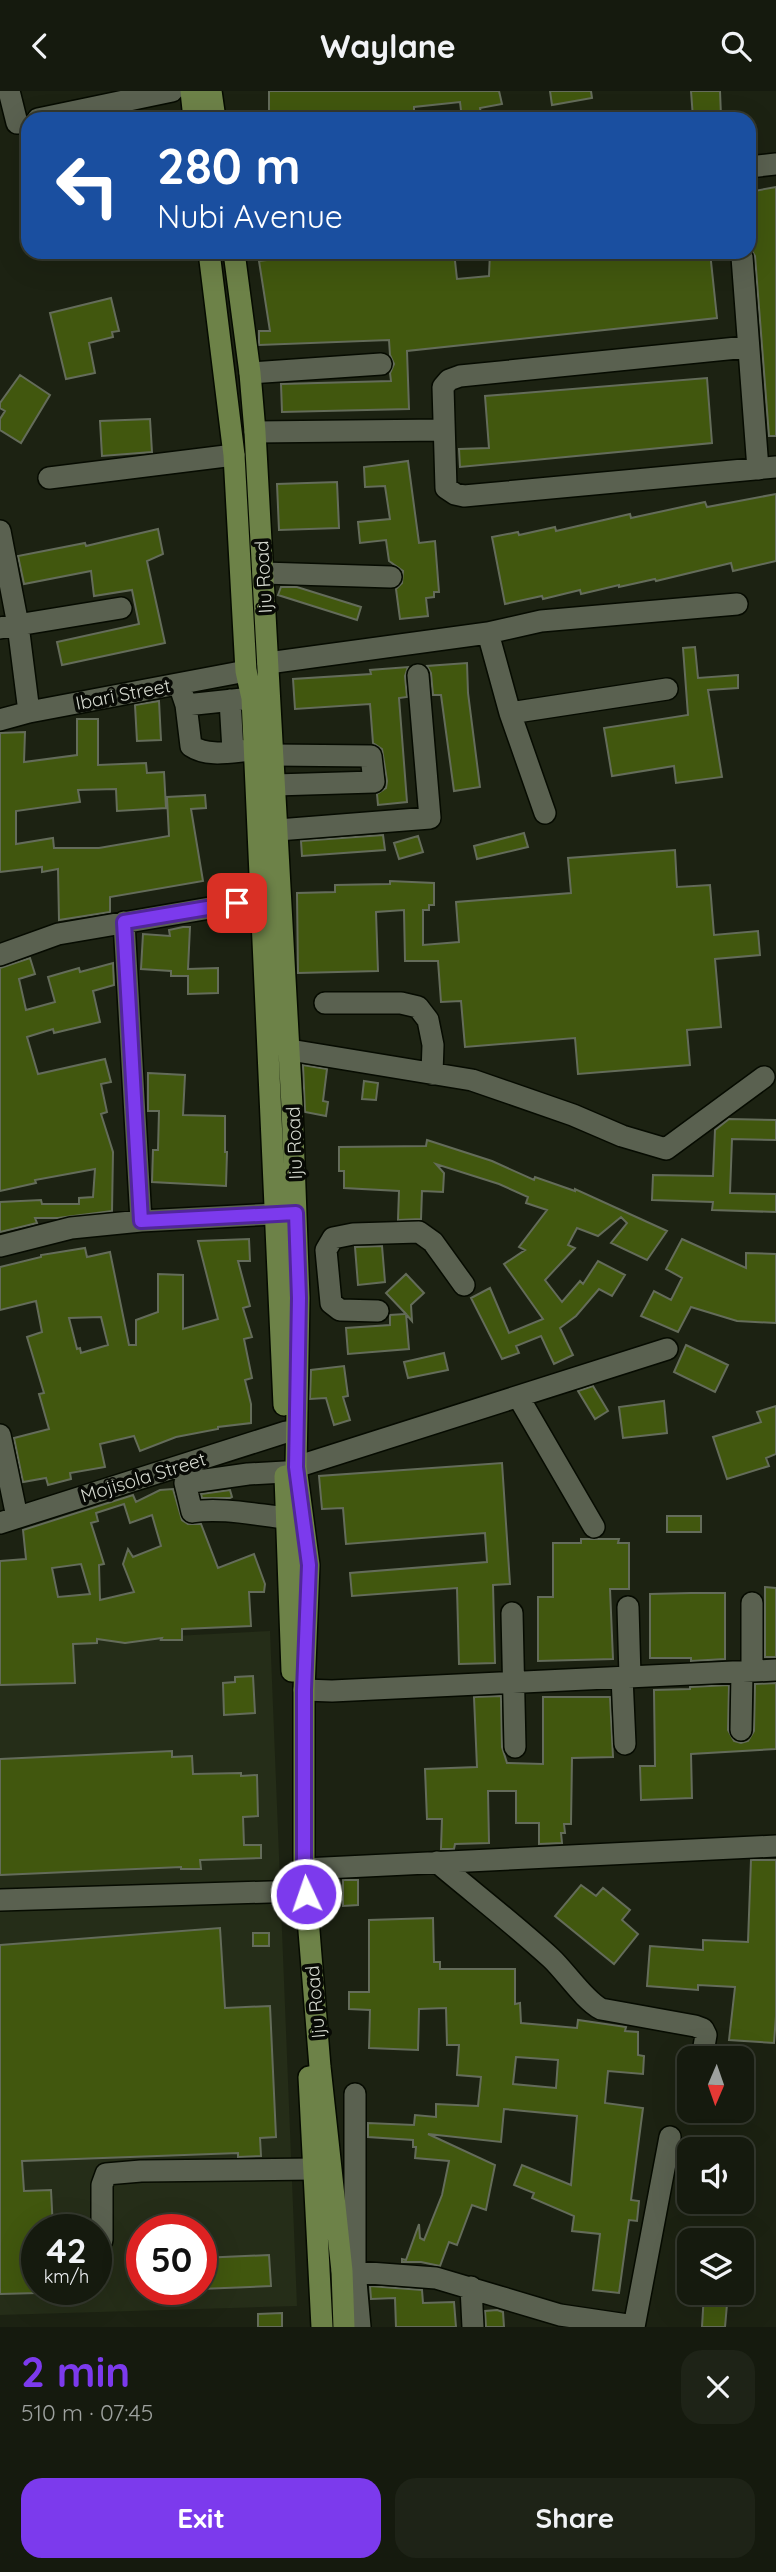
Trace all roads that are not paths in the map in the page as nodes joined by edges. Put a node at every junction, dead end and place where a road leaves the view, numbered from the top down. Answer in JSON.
{"nodes":[{"id":1,"x":9,"y":91,"type":"edge"},
{"id":2,"x":172,"y":91,"type":"edge"},
{"id":3,"x":191,"y":91,"type":"edge"},
{"id":4,"x":211,"y":91,"type":"edge"},
{"id":5,"x":72,"y":112,"type":"edge"},
{"id":6,"x":193,"y":112,"type":"edge"},
{"id":7,"x":214,"y":112,"type":"edge"},
{"id":8,"x":15,"y":124,"type":"edge"},
{"id":9,"x":776,"y":164,"type":"edge"},
{"id":10,"x":756,"y":166,"type":"edge"},
{"id":11,"x":210,"y":259,"type":"edge"},
{"id":12,"x":235,"y":259,"type":"edge"},
{"id":13,"x":741,"y":259,"type":"edge"},
{"id":14,"x":747,"y":347,"type":"junction"},
{"id":15,"x":382,"y":364,"type":"dead end"},
{"id":16,"x":250,"y":373,"type":"junction"},
{"id":17,"x":443,"y":430,"type":"junction"},
{"id":18,"x":255,"y":432,"type":"junction"},
{"id":19,"x":234,"y":455,"type":"junction"},
{"id":20,"x":767,"y":468,"type":"edge"},
{"id":21,"x":49,"y":478,"type":"dead end"},
{"id":22,"x":0,"y":531,"type":"edge"},
{"id":23,"x":263,"y":573,"type":"junction"},
{"id":24,"x":391,"y":577,"type":"dead end"},
{"id":25,"x":737,"y":604,"type":"dead end"},
{"id":26,"x":121,"y":608,"type":"dead end"},
{"id":27,"x":9,"y":626,"type":"edge"},
{"id":28,"x":488,"y":633,"type":"junction"},
{"id":29,"x":268,"y":663,"type":"junction"},
{"id":30,"x":247,"y":671,"type":"junction"},
{"id":31,"x":418,"y":675,"type":"dead end"},
{"id":32,"x":179,"y":684,"type":"junction"},
{"id":33,"x":667,"y":689,"type":"dead end"},
{"id":34,"x":252,"y":698,"type":"junction"},
{"id":35,"x":230,"y":700,"type":"junction"},
{"id":36,"x":186,"y":705,"type":"junction"},
{"id":37,"x":29,"y":712,"type":"junction"},
{"id":38,"x":510,"y":713,"type":"junction"},
{"id":39,"x":0,"y":720,"type":"edge"},
{"id":40,"x":253,"y":752,"type":"junction"},
{"id":41,"x":275,"y":785,"type":"junction"},
{"id":42,"x":545,"y":813,"type":"dead end"},
{"id":43,"x":278,"y":830,"type":"junction"},
{"id":44,"x":262,"y":899,"type":"junction"},
{"id":45,"x":124,"y":922,"type":"junction"},
{"id":46,"x":0,"y":955,"type":"edge"},
{"id":47,"x":325,"y":1003,"type":"dead end"},
{"id":48,"x":290,"y":1051,"type":"junction"},
{"id":49,"x":432,"y":1074,"type":"junction"},
{"id":50,"x":764,"y":1077,"type":"dead end"},
{"id":51,"x":286,"y":1213,"type":"junction"},
{"id":52,"x":141,"y":1221,"type":"junction"},
{"id":53,"x":0,"y":1246,"type":"edge"},
{"id":54,"x":464,"y":1285,"type":"dead end"},
{"id":55,"x":328,"y":1296,"type":"junction"},
{"id":56,"x":299,"y":1298,"type":"junction"},
{"id":57,"x":378,"y":1311,"type":"dead end"},
{"id":58,"x":667,"y":1349,"type":"dead end"},
{"id":59,"x":519,"y":1398,"type":"junction"},
{"id":60,"x":286,"y":1432,"type":"junction"},
{"id":61,"x":0,"y":1435,"type":"edge"},
{"id":62,"x":291,"y":1470,"type":"junction"},
{"id":63,"x":287,"y":1518,"type":"junction"},
{"id":64,"x":9,"y":1520,"type":"edge"},
{"id":65,"x":594,"y":1527,"type":"dead end"},
{"id":66,"x":751,"y":1603,"type":"dead end"},
{"id":67,"x":628,"y":1607,"type":"dead end"},
{"id":68,"x":512,"y":1613,"type":"dead end"},
{"id":69,"x":776,"y":1670,"type":"edge"},
{"id":70,"x":747,"y":1671,"type":"junction"},
{"id":71,"x":626,"y":1677,"type":"junction"},
{"id":72,"x":513,"y":1682,"type":"junction"},
{"id":73,"x":304,"y":1690,"type":"junction"},
{"id":74,"x":741,"y":1730,"type":"dead end"},
{"id":75,"x":625,"y":1744,"type":"dead end"},
{"id":76,"x":515,"y":1747,"type":"dead end"},
{"id":77,"x":776,"y":1846,"type":"edge"},
{"id":78,"x":438,"y":1862,"type":"junction"},
{"id":79,"x":304,"y":1869,"type":"junction"},
{"id":80,"x":300,"y":1891,"type":"junction"},
{"id":81,"x":0,"y":1900,"type":"edge"},
{"id":82,"x":704,"y":2046,"type":"edge"},
{"id":83,"x":355,"y":2094,"type":"dead end"},
{"id":84,"x":670,"y":2137,"type":"dead end"},
{"id":85,"x":313,"y":2169,"type":"junction"},
{"id":86,"x":102,"y":2214,"type":"edge"},
{"id":87,"x":348,"y":2271,"type":"junction"},
{"id":88,"x":471,"y":2287,"type":"junction"},
{"id":89,"x":561,"y":2321,"type":"edge"},
{"id":90,"x":322,"y":2327,"type":"edge"},
{"id":91,"x":344,"y":2327,"type":"edge"},
{"id":92,"x":359,"y":2327,"type":"edge"},
{"id":93,"x":473,"y":2327,"type":"edge"},
{"id":94,"x":634,"y":2327,"type":"edge"}],
"edges":[{"from":1,"to":8,"type":"street"},
{"from":2,"to":5,"type":"street"},
{"from":3,"to":6,"type":"main road"},
{"from":4,"to":7,"type":"main road"},
{"from":9,"to":10,"type":"street"},
{"from":11,"to":19,"type":"main road","name":"Iju Road"},
{"from":12,"to":16,"type":"main road","name":"Iju Road"},
{"from":13,"to":14,"type":"street"},
{"from":14,"to":17,"type":"street"},
{"from":14,"to":20,"type":"street"},
{"from":15,"to":16,"type":"street"},
{"from":16,"to":18,"type":"main road","name":"Iju Road"},
{"from":17,"to":18,"type":"street"},
{"from":17,"to":20,"type":"street"},
{"from":18,"to":23,"type":"main road","name":"Iju Road"},
{"from":19,"to":21,"type":"street"},
{"from":19,"to":30,"type":"main road","name":"Iju Road"},
{"from":22,"to":27,"type":"street"},
{"from":23,"to":24,"type":"street"},
{"from":23,"to":29,"type":"main road","name":"Iju Road"},
{"from":25,"to":28,"type":"street"},
{"from":26,"to":27,"type":"street"},
{"from":27,"to":37,"type":"street"},
{"from":28,"to":29,"type":"street"},
{"from":28,"to":38,"type":"street"},
{"from":29,"to":40,"type":"main road","name":"Iju Road"},
{"from":30,"to":32,"type":"street","name":"Ibari Street"},
{"from":30,"to":34,"type":"main road","name":"Iju Road"},
{"from":31,"to":43,"type":"street"},
{"from":32,"to":36,"type":"street"},
{"from":32,"to":37,"type":"street","name":"Ibari Street"},
{"from":33,"to":38,"type":"street"},
{"from":34,"to":35,"type":"street"},
{"from":34,"to":40,"type":"main road","name":"Iju Road"},
{"from":35,"to":36,"type":"street"},
{"from":35,"to":40,"type":"street"},
{"from":36,"to":40,"type":"street"},
{"from":37,"to":39,"type":"street","name":"Ibari Street"},
{"from":38,"to":42,"type":"street"},
{"from":40,"to":41,"type":"main road","name":"Iju Road"},
{"from":40,"to":41,"type":"street"},
{"from":40,"to":44,"type":"main road","name":"Iju Road"},
{"from":41,"to":43,"type":"main road","name":"Iju Road"},
{"from":43,"to":48,"type":"main road","name":"Iju Road"},
{"from":44,"to":45,"type":"street"},
{"from":44,"to":51,"type":"main road","name":"Iju Road"},
{"from":45,"to":46,"type":"street"},
{"from":45,"to":52,"type":"street"},
{"from":47,"to":49,"type":"street"},
{"from":48,"to":49,"type":"street"},
{"from":48,"to":51,"type":"main road","name":"Iju Road"},
{"from":49,"to":50,"type":"street"},
{"from":51,"to":52,"type":"street"},
{"from":51,"to":56,"type":"main road","name":"Iju Road"},
{"from":51,"to":60,"type":"main road","name":"Iju Road"},
{"from":52,"to":53,"type":"street"},
{"from":54,"to":55,"type":"street"},
{"from":55,"to":56,"type":"street"},
{"from":55,"to":57,"type":"street"},
{"from":56,"to":62,"type":"main road","name":"Iju Road"},
{"from":58,"to":59,"type":"street"},
{"from":59,"to":62,"type":"street"},
{"from":59,"to":65,"type":"street"},
{"from":60,"to":62,"type":"main road","name":"Iju Road"},
{"from":60,"to":64,"type":"street","name":"Mojisola Street"},
{"from":61,"to":64,"type":"street"},
{"from":62,"to":63,"type":"main road","name":"Iju Road"},
{"from":62,"to":63,"type":"street"},
{"from":62,"to":73,"type":"main road","name":"Iju Road"},
{"from":63,"to":80,"type":"main road","name":"Iju Road"},
{"from":66,"to":70,"type":"street"},
{"from":67,"to":71,"type":"street"},
{"from":68,"to":72,"type":"street"},
{"from":69,"to":70,"type":"street"},
{"from":70,"to":71,"type":"street"},
{"from":70,"to":74,"type":"street"},
{"from":71,"to":72,"type":"street"},
{"from":71,"to":75,"type":"street"},
{"from":72,"to":73,"type":"street"},
{"from":72,"to":76,"type":"street"},
{"from":73,"to":79,"type":"main road","name":"Iju Road"},
{"from":77,"to":78,"type":"street"},
{"from":78,"to":79,"type":"street"},
{"from":78,"to":82,"type":"street"},
{"from":79,"to":87,"type":"main road","name":"Iju Road"},
{"from":80,"to":81,"type":"street"},
{"from":80,"to":85,"type":"main road","name":"Iju Road"},
{"from":83,"to":87,"type":"street"},
{"from":84,"to":94,"type":"street"},
{"from":85,"to":86,"type":"street"},
{"from":85,"to":90,"type":"main road","name":"Iju Road"},
{"from":87,"to":88,"type":"street"},
{"from":87,"to":91,"type":"main road","name":"Iju Road"},
{"from":87,"to":92,"type":"street"},
{"from":88,"to":89,"type":"street"},
{"from":88,"to":93,"type":"street"},
{"from":89,"to":94,"type":"street"}]}
